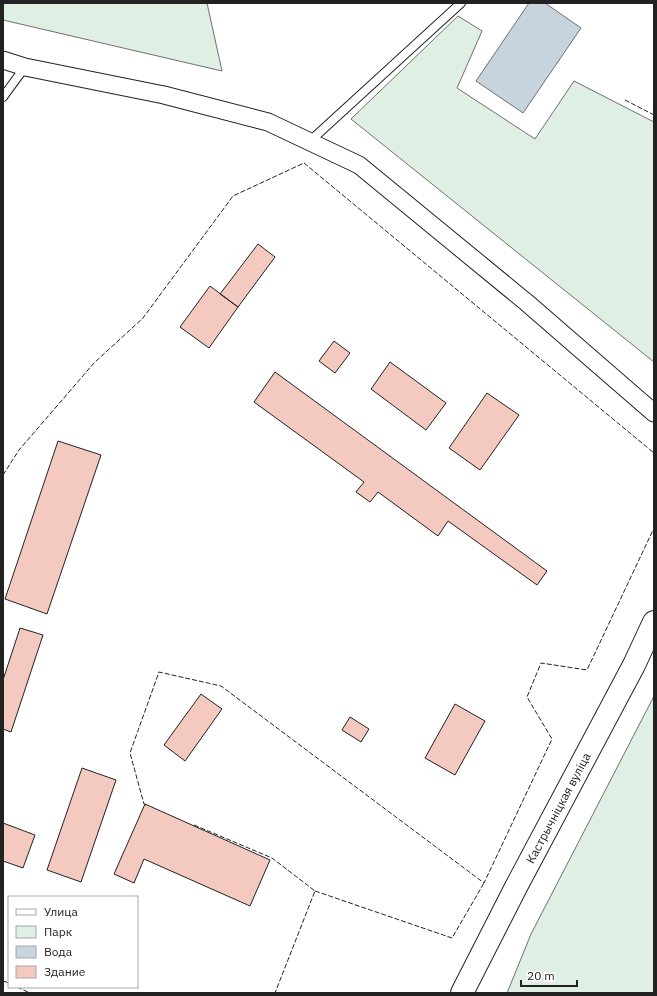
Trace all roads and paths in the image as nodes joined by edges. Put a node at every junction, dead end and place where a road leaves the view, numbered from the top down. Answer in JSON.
{"nodes":[{"id":1,"x":461,"y":3,"type":"edge"},
{"id":2,"x":3,"y":60,"type":"edge"},
{"id":3,"x":25,"y":67,"type":"junction"},
{"id":4,"x":3,"y":97,"type":"edge"},
{"id":5,"x":310,"y":142,"type":"junction"},
{"id":6,"x":654,"y":413,"type":"edge"},
{"id":7,"x":654,"y":622,"type":"edge"},
{"id":8,"x":462,"y":993,"type":"edge"}],
"edges":[{"from":1,"to":5,"type":"lane"},
{"from":2,"to":3,"type":"street"},
{"from":3,"to":4,"type":"lane"},
{"from":3,"to":5,"type":"street"},
{"from":5,"to":6,"type":"street"},
{"from":7,"to":8,"type":"street","name":"Кастрычніцкая вуліца"}]}
